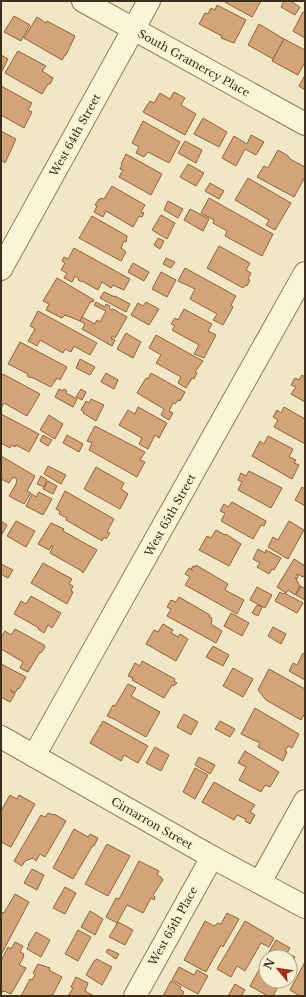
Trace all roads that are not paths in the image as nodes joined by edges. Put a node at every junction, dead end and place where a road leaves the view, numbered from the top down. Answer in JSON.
{"nodes":[{"id":1,"x":83,"y":1,"type":"edge"},
{"id":2,"x":149,"y":1,"type":"edge"},
{"id":3,"x":134,"y":29,"type":"junction"},
{"id":4,"x":305,"y":124,"type":"edge"},
{"id":5,"x":1,"y":269,"type":"edge"},
{"id":6,"x":305,"y":273,"type":"edge"},
{"id":7,"x":1,"y":737,"type":"edge"},
{"id":8,"x":34,"y":756,"type":"junction"},
{"id":9,"x":305,"y":801,"type":"edge"},
{"id":10,"x":212,"y":857,"type":"junction"},
{"id":11,"x":260,"y":882,"type":"junction"},
{"id":12,"x":305,"y":907,"type":"edge"},
{"id":13,"x":135,"y":996,"type":"edge"}],
"edges":[{"from":1,"to":3,"type":"street","name":"South Gramercy Place"},
{"from":2,"to":3,"type":"street","name":"West 64th Street"},
{"from":3,"to":4,"type":"street","name":"South Gramercy Place"},
{"from":3,"to":5,"type":"street","name":"West 64th Street"},
{"from":6,"to":8,"type":"street","name":"West 65th Street"},
{"from":7,"to":8,"type":"street","name":"Cimarron Street"},
{"from":8,"to":10,"type":"street","name":"Cimarron Street"},
{"from":9,"to":11,"type":"street"},
{"from":10,"to":11,"type":"street","name":"Cimarron Street"},
{"from":10,"to":13,"type":"street","name":"West 65th Place"},
{"from":11,"to":12,"type":"street","name":"Cimarron Street"}]}
